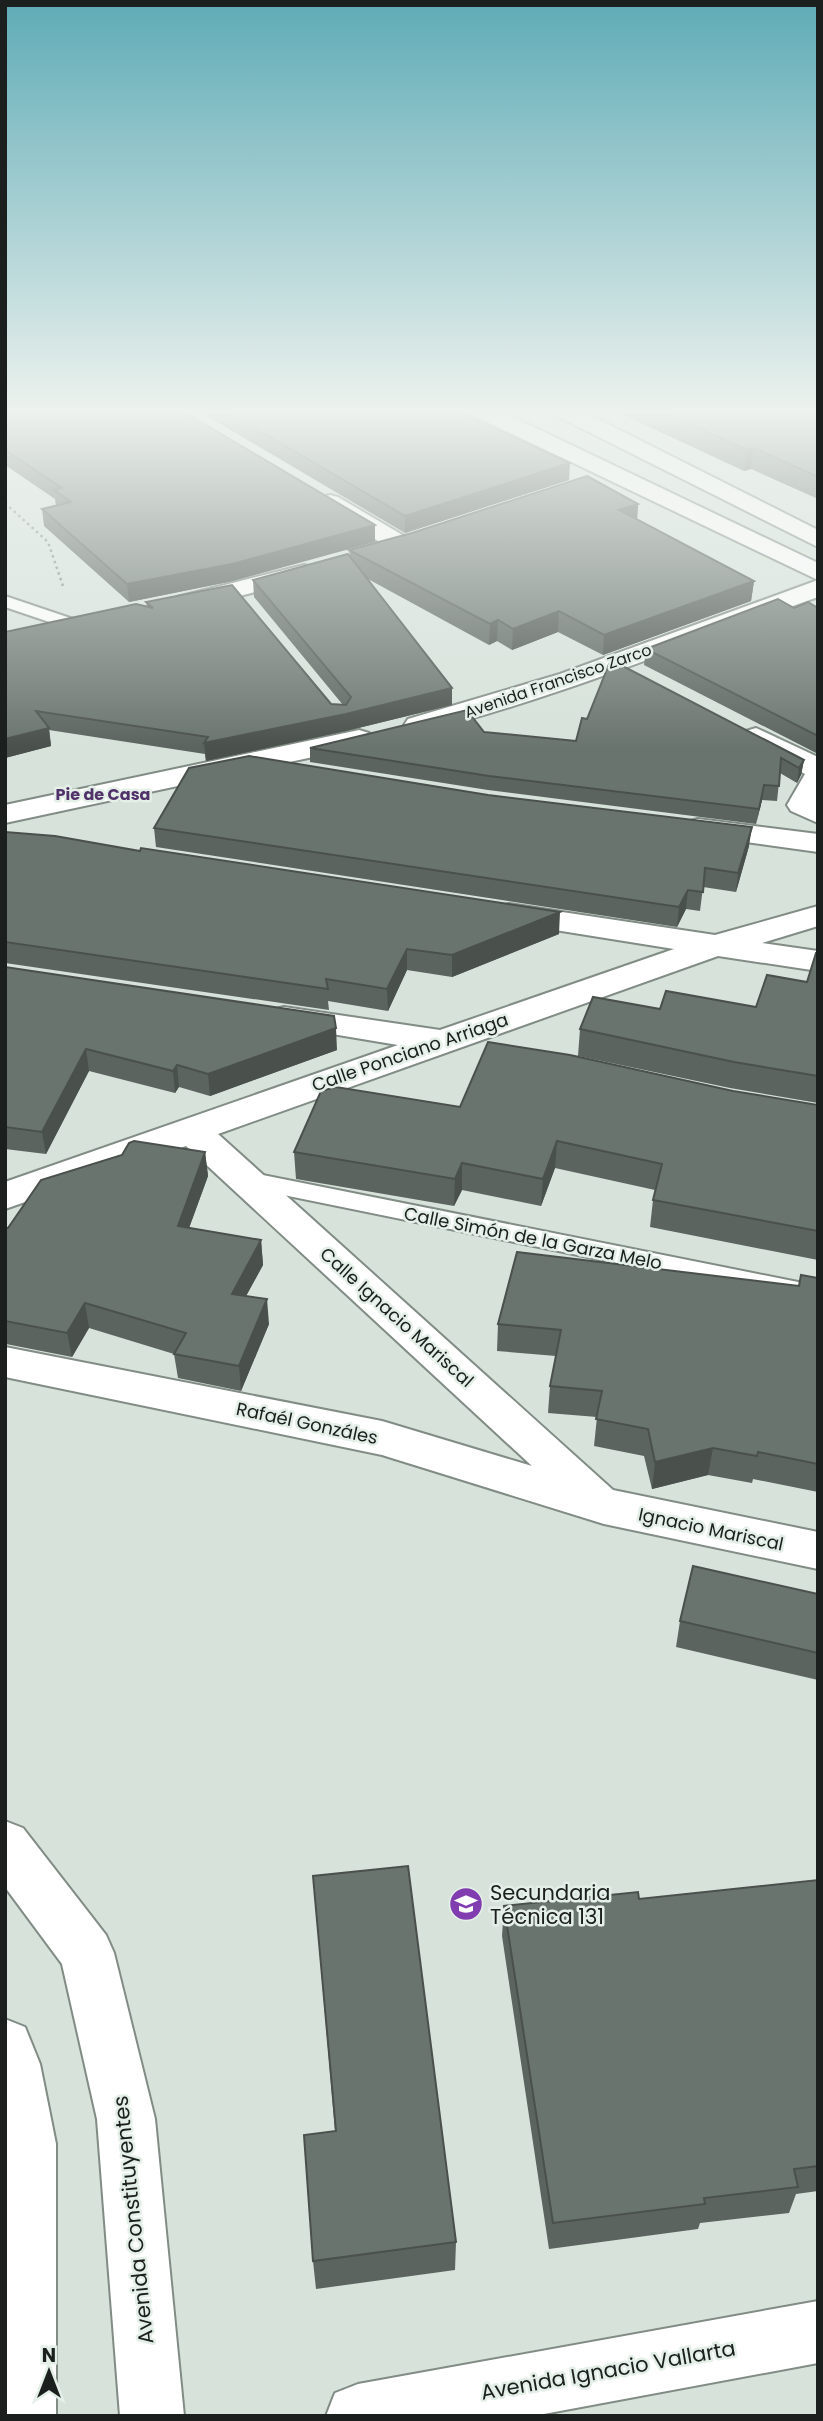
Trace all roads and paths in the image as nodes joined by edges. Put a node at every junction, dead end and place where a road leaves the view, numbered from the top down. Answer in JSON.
{"nodes":[{"id":1,"x":25,"y":522,"type":"edge"},
{"id":2,"x":363,"y":522,"type":"edge"},
{"id":3,"x":712,"y":522,"type":"edge"},
{"id":4,"x":784,"y":522,"type":"edge"},
{"id":5,"x":427,"y":537,"type":"edge"},
{"id":6,"x":818,"y":540,"type":"edge"},
{"id":7,"x":402,"y":545,"type":"junction"},
{"id":8,"x":377,"y":552,"type":"edge"},
{"id":9,"x":326,"y":566,"type":"edge"},
{"id":10,"x":814,"y":572,"type":"edge"},
{"id":11,"x":5,"y":601,"type":"edge"},
{"id":12,"x":168,"y":605,"type":"edge"},
{"id":13,"x":680,"y":612,"type":"edge"},
{"id":14,"x":100,"y":619,"type":"edge"},
{"id":15,"x":73,"y":625,"type":"junction"},
{"id":16,"x":32,"y":632,"type":"edge"},
{"id":17,"x":615,"y":663,"type":"junction"},
{"id":18,"x":502,"y":675,"type":"dead end"},
{"id":19,"x":651,"y":681,"type":"edge"},
{"id":20,"x":464,"y":686,"type":"dead end"},
{"id":21,"x":734,"y":725,"type":"edge"},
{"id":22,"x":288,"y":728,"type":"edge"},
{"id":23,"x":211,"y":744,"type":"edge"},
{"id":24,"x":241,"y":763,"type":"junction"},
{"id":25,"x":818,"y":769,"type":"edge"},
{"id":26,"x":323,"y":776,"type":"edge"},
{"id":27,"x":818,"y":776,"type":"edge"},
{"id":28,"x":818,"y":814,"type":"edge"},
{"id":29,"x":667,"y":824,"type":"edge"},
{"id":30,"x":10,"y":830,"type":"edge"},
{"id":31,"x":818,"y":843,"type":"edge"},
{"id":32,"x":475,"y":909,"type":"edge"},
{"id":33,"x":818,"y":916,"type":"edge"},
{"id":34,"x":714,"y":946,"type":"junction"},
{"id":35,"x":818,"y":961,"type":"edge"},
{"id":36,"x":250,"y":1012,"type":"edge"},
{"id":37,"x":441,"y":1040,"type":"junction"},
{"id":38,"x":507,"y":1055,"type":"edge"},
{"id":39,"x":190,"y":1129,"type":"junction"},
{"id":40,"x":248,"y":1180,"type":"junction"},
{"id":41,"x":5,"y":1196,"type":"edge"},
{"id":42,"x":818,"y":1295,"type":"edge"},
{"id":43,"x":5,"y":1362,"type":"edge"},
{"id":44,"x":604,"y":1506,"type":"junction"},
{"id":45,"x":818,"y":1551,"type":"edge"},
{"id":46,"x":5,"y":1845,"type":"edge"},
{"id":47,"x":5,"y":2047,"type":"edge"},
{"id":48,"x":16,"y":2146,"type":"edge"},
{"id":49,"x":818,"y":2332,"type":"edge"},
{"id":50,"x":24,"y":2416,"type":"edge"},
{"id":51,"x":152,"y":2416,"type":"edge"},
{"id":52,"x":358,"y":2416,"type":"edge"}],
"edges":[{"from":1,"to":15,"type":"path"},
{"from":2,"to":7,"type":"street"},
{"from":3,"to":10,"type":"street"},
{"from":4,"to":6,"type":"street"},
{"from":5,"to":7,"type":"street"},
{"from":7,"to":8,"type":"street"},
{"from":9,"to":12,"type":"street"},
{"from":10,"to":13,"type":"street"},
{"from":10,"to":17,"type":"street","name":"Avenida Francisco Zarco"},
{"from":11,"to":15,"type":"lane"},
{"from":14,"to":15,"type":"street"},
{"from":15,"to":16,"type":"street"},
{"from":17,"to":19,"type":"street"},
{"from":17,"to":24,"type":"street","name":"Avenida Francisco Zarco"},
{"from":18,"to":20,"type":"street","name":"Avenida Francisco Zarco"},
{"from":21,"to":25,"type":"street"},
{"from":22,"to":23,"type":"street"},
{"from":24,"to":26,"type":"street"},
{"from":24,"to":30,"type":"street","name":"Avenida Francisco Zarco"},
{"from":27,"to":28,"type":"street"},
{"from":29,"to":31,"type":"street"},
{"from":32,"to":34,"type":"street"},
{"from":33,"to":34,"type":"street","name":"Calle Ponciano Arriaga"},
{"from":34,"to":35,"type":"street"},
{"from":34,"to":37,"type":"street","name":"Calle Ponciano Arriaga"},
{"from":36,"to":37,"type":"street"},
{"from":37,"to":38,"type":"street"},
{"from":37,"to":39,"type":"street","name":"Calle Ponciano Arriaga"},
{"from":39,"to":40,"type":"street","name":"Calle Ignacio Mariscal"},
{"from":39,"to":41,"type":"street","name":"Calle Ponciano Arriaga"},
{"from":40,"to":42,"type":"lane","name":"Calle Simón de la Garza Melo"},
{"from":40,"to":44,"type":"street","name":"Calle Ignacio Mariscal"},
{"from":43,"to":44,"type":"street","name":"Rafaél Gonzáles"},
{"from":44,"to":45,"type":"street","name":"Ignacio Mariscal"},
{"from":46,"to":51,"type":"street","name":"Avenida Constituyentes"},
{"from":47,"to":48,"type":"street"},
{"from":48,"to":50,"type":"street"},
{"from":49,"to":52,"type":"street","name":"Avenida Ignacio Vallarta"}]}
